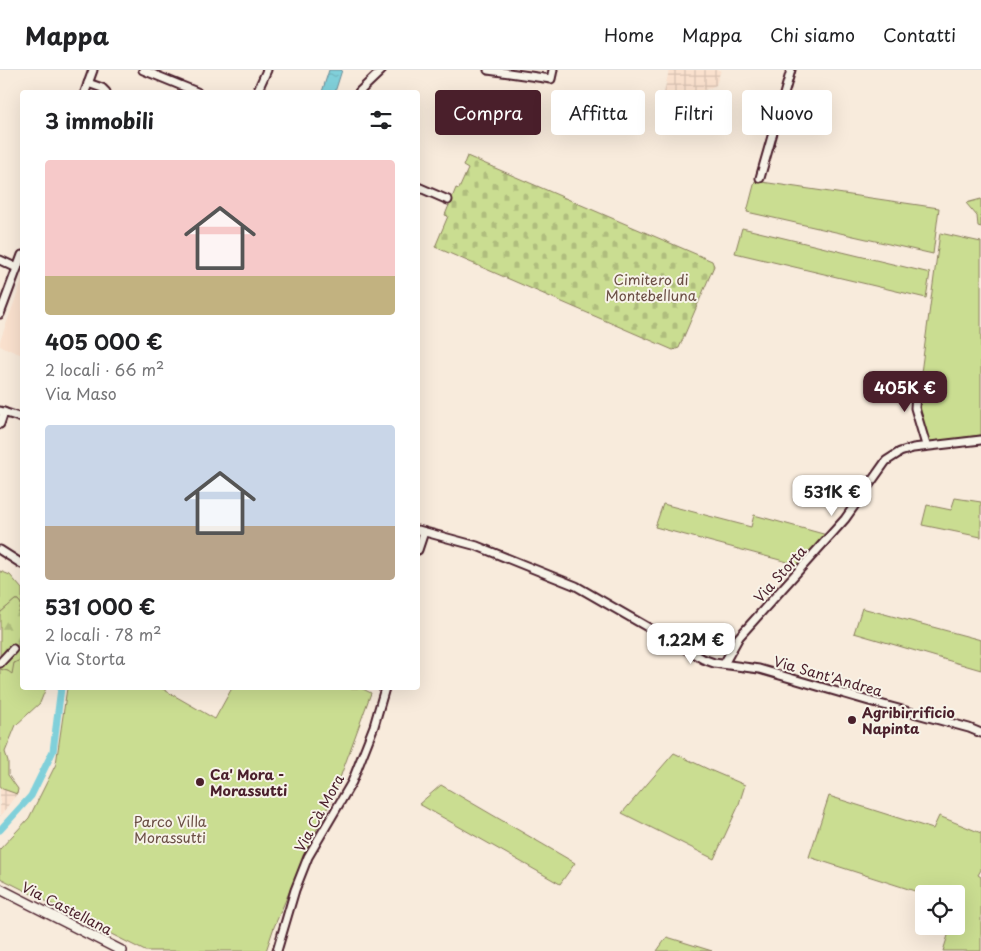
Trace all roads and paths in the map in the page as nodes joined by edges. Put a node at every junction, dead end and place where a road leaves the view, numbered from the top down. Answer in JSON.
{"nodes":[{"id":1,"x":94,"y":70,"type":"edge"},
{"id":2,"x":143,"y":70,"type":"edge"},
{"id":3,"x":267,"y":70,"type":"edge"},
{"id":4,"x":488,"y":70,"type":"edge"},
{"id":5,"x":553,"y":70,"type":"edge"},
{"id":6,"x":791,"y":70,"type":"edge"},
{"id":7,"x":381,"y":71,"type":"edge"},
{"id":8,"x":88,"y":83,"type":"junction"},
{"id":9,"x":86,"y":90,"type":"edge"},
{"id":10,"x":104,"y":90,"type":"edge"},
{"id":11,"x":192,"y":90,"type":"edge"},
{"id":12,"x":258,"y":90,"type":"edge"},
{"id":13,"x":361,"y":90,"type":"edge"},
{"id":14,"x":760,"y":178,"type":"dead end"},
{"id":15,"x":420,"y":188,"type":"edge"},
{"id":16,"x":448,"y":200,"type":"dead end"},
{"id":17,"x":0,"y":260,"type":"edge"},
{"id":18,"x":20,"y":262,"type":"edge"},
{"id":19,"x":18,"y":268,"type":"junction"},
{"id":20,"x":0,"y":314,"type":"edge"},
{"id":21,"x":917,"y":378,"type":"dead end"},
{"id":22,"x":2,"y":411,"type":"edge"},
{"id":23,"x":20,"y":417,"type":"edge"},
{"id":24,"x":0,"y":424,"type":"edge"},
{"id":25,"x":981,"y":440,"type":"edge"},
{"id":26,"x":926,"y":445,"type":"junction"},
{"id":27,"x":421,"y":531,"type":"edge"},
{"id":28,"x":0,"y":550,"type":"edge"},
{"id":29,"x":20,"y":563,"type":"edge"},
{"id":30,"x":13,"y":649,"type":"dead end"},
{"id":31,"x":0,"y":664,"type":"edge"},
{"id":32,"x":724,"y":664,"type":"junction"},
{"id":33,"x":384,"y":690,"type":"edge"},
{"id":34,"x":981,"y":733,"type":"edge"},
{"id":35,"x":0,"y":889,"type":"edge"},
{"id":36,"x":122,"y":951,"type":"edge"},
{"id":37,"x":277,"y":951,"type":"edge"}],
"edges":[{"from":1,"to":8,"type":"street"},
{"from":2,"to":11,"type":"street"},
{"from":3,"to":12,"type":"street"},
{"from":4,"to":5,"type":"street"},
{"from":6,"to":14,"type":"street"},
{"from":7,"to":13,"type":"street"},
{"from":8,"to":9,"type":"street"},
{"from":8,"to":10,"type":"street"},
{"from":15,"to":16,"type":"street"},
{"from":17,"to":19,"type":"street"},
{"from":18,"to":19,"type":"street"},
{"from":19,"to":20,"type":"street"},
{"from":21,"to":26,"type":"street"},
{"from":22,"to":23,"type":"street"},
{"from":22,"to":24,"type":"street"},
{"from":25,"to":26,"type":"street","name":"Via Storta"},
{"from":26,"to":32,"type":"street","name":"Via Storta"},
{"from":27,"to":32,"type":"street","name":"Via Sant'Andrea"},
{"from":28,"to":29,"type":"street"},
{"from":30,"to":31,"type":"street"},
{"from":32,"to":34,"type":"street","name":"Via Sant'Andrea"},
{"from":33,"to":37,"type":"street","name":"Via Cà Mora"},
{"from":35,"to":36,"type":"main road","name":"Via Castellana"}]}
